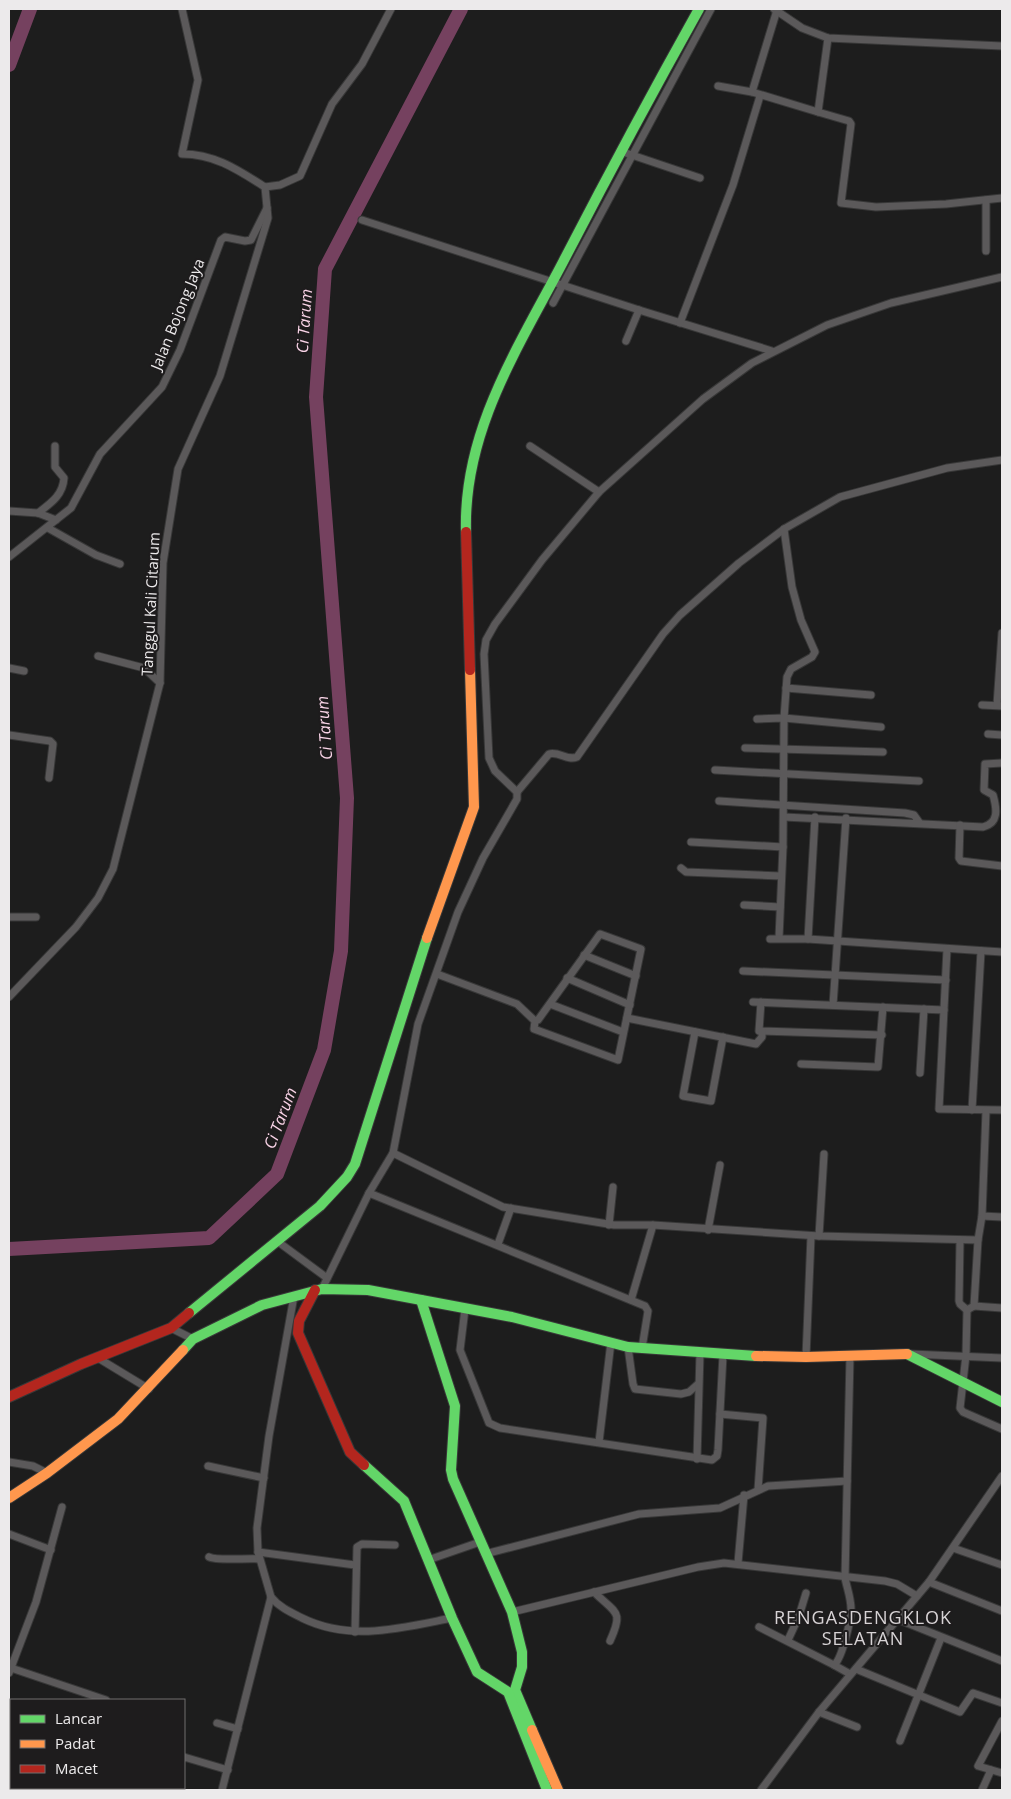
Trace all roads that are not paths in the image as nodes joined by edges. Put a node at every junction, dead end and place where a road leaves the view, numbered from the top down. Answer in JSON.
{"nodes":[{"id":1,"x":182,"y":9,"type":"edge"},
{"id":2,"x":391,"y":9,"type":"edge"},
{"id":3,"x":699,"y":9,"type":"edge"},
{"id":4,"x":711,"y":9,"type":"edge"},
{"id":5,"x":776,"y":10,"type":"edge"},
{"id":6,"x":828,"y":38,"type":"junction"},
{"id":7,"x":1002,"y":46,"type":"edge"},
{"id":8,"x":718,"y":86,"type":"dead end"},
{"id":9,"x":752,"y":92,"type":"junction"},
{"id":10,"x":760,"y":96,"type":"junction"},
{"id":11,"x":818,"y":112,"type":"junction"},
{"id":12,"x":620,"y":151,"type":"junction"},
{"id":13,"x":633,"y":155,"type":"junction"},
{"id":14,"x":700,"y":178,"type":"dead end"},
{"id":15,"x":265,"y":187,"type":"junction"},
{"id":16,"x":1002,"y":198,"type":"edge"},
{"id":17,"x":986,"y":200,"type":"junction"},
{"id":18,"x":268,"y":204,"type":"junction"},
{"id":19,"x":362,"y":220,"type":"dead end"},
{"id":20,"x":986,"y":251,"type":"dead end"},
{"id":21,"x":1002,"y":277,"type":"edge"},
{"id":22,"x":552,"y":280,"type":"junction"},
{"id":23,"x":563,"y":284,"type":"junction"},
{"id":24,"x":553,"y":303,"type":"dead end"},
{"id":25,"x":638,"y":310,"type":"junction"},
{"id":26,"x":680,"y":323,"type":"junction"},
{"id":27,"x":626,"y":341,"type":"dead end"},
{"id":28,"x":772,"y":351,"type":"junction"},
{"id":29,"x":55,"y":446,"type":"dead end"},
{"id":30,"x":530,"y":446,"type":"dead end"},
{"id":31,"x":1002,"y":460,"type":"edge"},
{"id":32,"x":599,"y":492,"type":"junction"},
{"id":33,"x":9,"y":511,"type":"edge"},
{"id":34,"x":38,"y":513,"type":"junction"},
{"id":35,"x":56,"y":520,"type":"junction"},
{"id":36,"x":48,"y":528,"type":"junction"},
{"id":37,"x":784,"y":529,"type":"junction"},
{"id":38,"x":9,"y":557,"type":"edge"},
{"id":39,"x":120,"y":564,"type":"dead end"},
{"id":40,"x":1002,"y":633,"type":"edge"},
{"id":41,"x":98,"y":656,"type":"dead end"},
{"id":42,"x":9,"y":668,"type":"edge"},
{"id":43,"x":24,"y":671,"type":"dead end"},
{"id":44,"x":160,"y":683,"type":"junction"},
{"id":45,"x":786,"y":688,"type":"junction"},
{"id":46,"x":871,"y":695,"type":"dead end"},
{"id":47,"x":982,"y":705,"type":"dead end"},
{"id":48,"x":1000,"y":706,"type":"edge"},
{"id":49,"x":784,"y":718,"type":"junction"},
{"id":50,"x":757,"y":719,"type":"dead end"},
{"id":51,"x":880,"y":727,"type":"dead end"},
{"id":52,"x":988,"y":734,"type":"dead end"},
{"id":53,"x":9,"y":735,"type":"edge"},
{"id":54,"x":1002,"y":735,"type":"edge"},
{"id":55,"x":745,"y":748,"type":"dead end"},
{"id":56,"x":784,"y":748,"type":"junction"},
{"id":57,"x":883,"y":752,"type":"dead end"},
{"id":58,"x":1002,"y":763,"type":"edge"},
{"id":59,"x":715,"y":770,"type":"dead end"},
{"id":60,"x":782,"y":774,"type":"junction"},
{"id":61,"x":49,"y":778,"type":"dead end"},
{"id":62,"x":919,"y":782,"type":"dead end"},
{"id":63,"x":517,"y":792,"type":"junction"},
{"id":64,"x":993,"y":796,"type":"junction"},
{"id":65,"x":1002,"y":796,"type":"edge"},
{"id":66,"x":719,"y":801,"type":"dead end"},
{"id":67,"x":783,"y":805,"type":"junction"},
{"id":68,"x":999,"y":806,"type":"edge"},
{"id":69,"x":784,"y":817,"type":"junction"},
{"id":70,"x":815,"y":817,"type":"junction"},
{"id":71,"x":846,"y":818,"type":"junction"},
{"id":72,"x":920,"y":822,"type":"junction"},
{"id":73,"x":960,"y":825,"type":"junction"},
{"id":74,"x":691,"y":842,"type":"dead end"},
{"id":75,"x":783,"y":847,"type":"junction"},
{"id":76,"x":1002,"y":866,"type":"edge"},
{"id":77,"x":681,"y":868,"type":"dead end"},
{"id":78,"x":781,"y":876,"type":"junction"},
{"id":79,"x":744,"y":905,"type":"dead end"},
{"id":80,"x":780,"y":907,"type":"junction"},
{"id":81,"x":9,"y":917,"type":"edge"},
{"id":82,"x":36,"y":917,"type":"dead end"},
{"id":83,"x":779,"y":938,"type":"junction"},
{"id":84,"x":770,"y":939,"type":"dead end"},
{"id":85,"x":808,"y":939,"type":"junction"},
{"id":86,"x":838,"y":942,"type":"junction"},
{"id":87,"x":947,"y":949,"type":"junction"},
{"id":88,"x":981,"y":951,"type":"junction"},
{"id":89,"x":1002,"y":952,"type":"edge"},
{"id":90,"x":584,"y":955,"type":"junction"},
{"id":91,"x":743,"y":971,"type":"dead end"},
{"id":92,"x":437,"y":974,"type":"junction"},
{"id":93,"x":836,"y":974,"type":"junction"},
{"id":94,"x":636,"y":976,"type":"junction"},
{"id":95,"x":567,"y":978,"type":"junction"},
{"id":96,"x":946,"y":980,"type":"junction"},
{"id":97,"x":9,"y":997,"type":"edge"},
{"id":98,"x":550,"y":1004,"type":"junction"},
{"id":99,"x":630,"y":1005,"type":"junction"},
{"id":100,"x":833,"y":1005,"type":"junction"},
{"id":101,"x":883,"y":1008,"type":"junction"},
{"id":102,"x":924,"y":1009,"type":"junction"},
{"id":103,"x":944,"y":1010,"type":"junction"},
{"id":104,"x":627,"y":1018,"type":"junction"},
{"id":105,"x":535,"y":1021,"type":"junction"},
{"id":106,"x":762,"y":1031,"type":"junction"},
{"id":107,"x":623,"y":1032,"type":"junction"},
{"id":108,"x":695,"y":1032,"type":"junction"},
{"id":109,"x":882,"y":1035,"type":"junction"},
{"id":110,"x":723,"y":1037,"type":"junction"},
{"id":111,"x":801,"y":1064,"type":"dead end"},
{"id":112,"x":920,"y":1073,"type":"dead end"},
{"id":113,"x":972,"y":1110,"type":"junction"},
{"id":114,"x":1002,"y":1110,"type":"edge"},
{"id":115,"x":986,"y":1111,"type":"junction"},
{"id":116,"x":393,"y":1153,"type":"junction"},
{"id":117,"x":824,"y":1154,"type":"dead end"},
{"id":118,"x":720,"y":1165,"type":"dead end"},
{"id":119,"x":613,"y":1187,"type":"dead end"},
{"id":120,"x":369,"y":1193,"type":"junction"},
{"id":121,"x":511,"y":1208,"type":"junction"},
{"id":122,"x":982,"y":1216,"type":"junction"},
{"id":123,"x":1002,"y":1217,"type":"edge"},
{"id":124,"x":609,"y":1225,"type":"junction"},
{"id":125,"x":653,"y":1225,"type":"junction"},
{"id":126,"x":708,"y":1230,"type":"junction"},
{"id":127,"x":815,"y":1236,"type":"junction"},
{"id":128,"x":960,"y":1240,"type":"junction"},
{"id":129,"x":978,"y":1240,"type":"junction"},
{"id":130,"x":277,"y":1241,"type":"junction"},
{"id":131,"x":498,"y":1244,"type":"junction"},
{"id":132,"x":327,"y":1278,"type":"junction"},
{"id":133,"x":319,"y":1289,"type":"junction"},
{"id":134,"x":294,"y":1296,"type":"junction"},
{"id":135,"x":421,"y":1300,"type":"junction"},
{"id":136,"x":631,"y":1300,"type":"junction"},
{"id":137,"x":971,"y":1308,"type":"junction"},
{"id":138,"x":1002,"y":1308,"type":"edge"},
{"id":139,"x":465,"y":1309,"type":"junction"},
{"id":140,"x":171,"y":1328,"type":"junction"},
{"id":141,"x":193,"y":1339,"type":"junction"},
{"id":142,"x":611,"y":1342,"type":"junction"},
{"id":143,"x":628,"y":1347,"type":"junction"},
{"id":144,"x":642,"y":1348,"type":"junction"},
{"id":145,"x":700,"y":1353,"type":"junction"},
{"id":146,"x":908,"y":1354,"type":"junction"},
{"id":147,"x":723,"y":1355,"type":"junction"},
{"id":148,"x":966,"y":1355,"type":"junction"},
{"id":149,"x":850,"y":1356,"type":"junction"},
{"id":150,"x":806,"y":1357,"type":"junction"},
{"id":151,"x":98,"y":1358,"type":"junction"},
{"id":152,"x":1002,"y":1358,"type":"edge"},
{"id":153,"x":963,"y":1383,"type":"junction"},
{"id":154,"x":698,"y":1384,"type":"junction"},
{"id":155,"x":149,"y":1389,"type":"junction"},
{"id":156,"x":9,"y":1397,"type":"edge"},
{"id":157,"x":1002,"y":1402,"type":"edge"},
{"id":158,"x":720,"y":1414,"type":"junction"},
{"id":159,"x":1002,"y":1429,"type":"edge"},
{"id":160,"x":599,"y":1442,"type":"junction"},
{"id":161,"x":697,"y":1460,"type":"junction"},
{"id":162,"x":9,"y":1462,"type":"edge"},
{"id":163,"x":208,"y":1466,"type":"dead end"},
{"id":164,"x":47,"y":1473,"type":"junction"},
{"id":165,"x":1002,"y":1476,"type":"edge"},
{"id":166,"x":264,"y":1478,"type":"junction"},
{"id":167,"x":847,"y":1481,"type":"junction"},
{"id":168,"x":758,"y":1490,"type":"junction"},
{"id":169,"x":744,"y":1495,"type":"junction"},
{"id":170,"x":9,"y":1498,"type":"edge"},
{"id":171,"x":62,"y":1507,"type":"dead end"},
{"id":172,"x":9,"y":1534,"type":"edge"},
{"id":173,"x":480,"y":1542,"type":"junction"},
{"id":174,"x":395,"y":1544,"type":"dead end"},
{"id":175,"x":953,"y":1548,"type":"junction"},
{"id":176,"x":51,"y":1550,"type":"junction"},
{"id":177,"x":486,"y":1554,"type":"junction"},
{"id":178,"x":258,"y":1556,"type":"junction"},
{"id":179,"x":209,"y":1557,"type":"dead end"},
{"id":180,"x":428,"y":1560,"type":"junction"},
{"id":181,"x":738,"y":1563,"type":"junction"},
{"id":182,"x":355,"y":1565,"type":"junction"},
{"id":183,"x":1002,"y":1565,"type":"edge"},
{"id":184,"x":845,"y":1578,"type":"junction"},
{"id":185,"x":929,"y":1582,"type":"junction"},
{"id":186,"x":594,"y":1592,"type":"junction"},
{"id":187,"x":806,"y":1593,"type":"dead end"},
{"id":188,"x":917,"y":1596,"type":"junction"},
{"id":189,"x":271,"y":1597,"type":"junction"},
{"id":190,"x":1002,"y":1611,"type":"edge"},
{"id":191,"x":512,"y":1612,"type":"junction"},
{"id":192,"x":452,"y":1618,"type":"junction"},
{"id":193,"x":898,"y":1619,"type":"junction"},
{"id":194,"x":759,"y":1627,"type":"dead end"},
{"id":195,"x":354,"y":1632,"type":"junction"},
{"id":196,"x":941,"y":1638,"type":"junction"},
{"id":197,"x":788,"y":1640,"type":"junction"},
{"id":198,"x":610,"y":1641,"type":"dead end"},
{"id":199,"x":1002,"y":1661,"type":"edge"},
{"id":200,"x":834,"y":1666,"type":"junction"},
{"id":201,"x":10,"y":1670,"type":"edge"},
{"id":202,"x":853,"y":1672,"type":"junction"},
{"id":203,"x":512,"y":1691,"type":"junction"},
{"id":204,"x":917,"y":1696,"type":"junction"},
{"id":205,"x":103,"y":1699,"type":"edge"},
{"id":206,"x":1002,"y":1703,"type":"edge"},
{"id":207,"x":820,"y":1712,"type":"junction"},
{"id":208,"x":217,"y":1723,"type":"dead end"},
{"id":209,"x":1001,"y":1726,"type":"edge"},
{"id":210,"x":857,"y":1727,"type":"dead end"},
{"id":211,"x":238,"y":1728,"type":"junction"},
{"id":212,"x":900,"y":1741,"type":"dead end"},
{"id":213,"x":185,"y":1757,"type":"edge"},
{"id":214,"x":228,"y":1770,"type":"junction"},
{"id":215,"x":991,"y":1770,"type":"junction"},
{"id":216,"x":1002,"y":1773,"type":"edge"},
{"id":217,"x":222,"y":1790,"type":"edge"},
{"id":218,"x":547,"y":1790,"type":"edge"},
{"id":219,"x":558,"y":1790,"type":"edge"},
{"id":220,"x":760,"y":1790,"type":"edge"},
{"id":221,"x":982,"y":1790,"type":"edge"}],
"edges":[{"from":1,"to":15,"type":"street"},
{"from":2,"to":15,"type":"street"},
{"from":3,"to":12,"type":"street"},
{"from":4,"to":13,"type":"street"},
{"from":5,"to":6,"type":"street"},
{"from":5,"to":9,"type":"street"},
{"from":6,"to":7,"type":"street"},
{"from":6,"to":11,"type":"street"},
{"from":8,"to":9,"type":"street"},
{"from":9,"to":10,"type":"street"},
{"from":10,"to":11,"type":"street"},
{"from":10,"to":26,"type":"street"},
{"from":11,"to":17,"type":"street"},
{"from":12,"to":13,"type":"street"},
{"from":12,"to":22,"type":"street"},
{"from":13,"to":14,"type":"street"},
{"from":13,"to":23,"type":"street"},
{"from":15,"to":18,"type":"street","name":"Tanggul Kali Citarum"},
{"from":16,"to":17,"type":"street"},
{"from":17,"to":20,"type":"street"},
{"from":18,"to":35,"type":"street","name":"Jalan Bojong Jaya"},
{"from":18,"to":44,"type":"street","name":"Tanggul Kali Citarum"},
{"from":19,"to":22,"type":"street"},
{"from":21,"to":28,"type":"street"},
{"from":22,"to":23,"type":"street"},
{"from":22,"to":130,"type":"street"},
{"from":23,"to":24,"type":"street"},
{"from":23,"to":25,"type":"street"},
{"from":25,"to":26,"type":"street"},
{"from":25,"to":27,"type":"street"},
{"from":26,"to":28,"type":"street"},
{"from":28,"to":32,"type":"street"},
{"from":29,"to":34,"type":"street"},
{"from":30,"to":32,"type":"street"},
{"from":31,"to":37,"type":"street"},
{"from":32,"to":63,"type":"street"},
{"from":33,"to":34,"type":"street"},
{"from":34,"to":35,"type":"street"},
{"from":35,"to":36,"type":"street","name":"Jalan Bojong Jaya"},
{"from":36,"to":38,"type":"street","name":"Jalan Bojong Jaya"},
{"from":36,"to":39,"type":"street"},
{"from":37,"to":45,"type":"street"},
{"from":37,"to":63,"type":"street"},
{"from":40,"to":48,"type":"street"},
{"from":41,"to":44,"type":"street"},
{"from":42,"to":43,"type":"street"},
{"from":44,"to":97,"type":"street","name":"Tanggul Kali Citarum"},
{"from":45,"to":46,"type":"street"},
{"from":45,"to":49,"type":"street"},
{"from":47,"to":48,"type":"street"},
{"from":49,"to":50,"type":"street"},
{"from":49,"to":51,"type":"street"},
{"from":49,"to":56,"type":"street"},
{"from":52,"to":54,"type":"street"},
{"from":53,"to":61,"type":"street"},
{"from":55,"to":56,"type":"street"},
{"from":56,"to":57,"type":"street"},
{"from":56,"to":60,"type":"street"},
{"from":58,"to":64,"type":"street"},
{"from":59,"to":60,"type":"street"},
{"from":60,"to":62,"type":"street"},
{"from":60,"to":67,"type":"street"},
{"from":63,"to":92,"type":"street"},
{"from":64,"to":65,"type":"street"},
{"from":64,"to":68,"type":"street"},
{"from":66,"to":67,"type":"street"},
{"from":67,"to":69,"type":"street"},
{"from":67,"to":72,"type":"street"},
{"from":68,"to":73,"type":"street"},
{"from":69,"to":70,"type":"street"},
{"from":69,"to":75,"type":"street"},
{"from":70,"to":71,"type":"street"},
{"from":70,"to":85,"type":"street"},
{"from":71,"to":72,"type":"street"},
{"from":71,"to":86,"type":"street"},
{"from":72,"to":73,"type":"street"},
{"from":73,"to":76,"type":"street"},
{"from":74,"to":75,"type":"street"},
{"from":75,"to":78,"type":"street"},
{"from":77,"to":78,"type":"street"},
{"from":78,"to":80,"type":"street"},
{"from":79,"to":80,"type":"street"},
{"from":80,"to":83,"type":"street"},
{"from":81,"to":82,"type":"street"},
{"from":83,"to":84,"type":"street"},
{"from":83,"to":85,"type":"street"},
{"from":85,"to":86,"type":"street"},
{"from":86,"to":87,"type":"street"},
{"from":86,"to":93,"type":"street"},
{"from":87,"to":88,"type":"street"},
{"from":87,"to":96,"type":"street"},
{"from":88,"to":89,"type":"street"},
{"from":88,"to":113,"type":"street"},
{"from":90,"to":94,"type":"street"},
{"from":90,"to":94,"type":"street"},
{"from":90,"to":95,"type":"street"},
{"from":91,"to":93,"type":"street"},
{"from":92,"to":105,"type":"street"},
{"from":92,"to":116,"type":"street"},
{"from":93,"to":96,"type":"street"},
{"from":93,"to":100,"type":"street"},
{"from":94,"to":99,"type":"street"},
{"from":95,"to":98,"type":"street"},
{"from":95,"to":99,"type":"street"},
{"from":96,"to":103,"type":"street"},
{"from":98,"to":105,"type":"street"},
{"from":98,"to":107,"type":"street"},
{"from":99,"to":104,"type":"street"},
{"from":100,"to":101,"type":"street"},
{"from":100,"to":106,"type":"street"},
{"from":101,"to":102,"type":"street"},
{"from":101,"to":109,"type":"street"},
{"from":102,"to":103,"type":"street"},
{"from":102,"to":112,"type":"street"},
{"from":103,"to":113,"type":"street"},
{"from":104,"to":107,"type":"street"},
{"from":104,"to":108,"type":"street"},
{"from":105,"to":107,"type":"street"},
{"from":106,"to":109,"type":"street"},
{"from":106,"to":110,"type":"street"},
{"from":108,"to":110,"type":"street"},
{"from":108,"to":110,"type":"street"},
{"from":109,"to":111,"type":"street"},
{"from":113,"to":115,"type":"street"},
{"from":114,"to":115,"type":"street"},
{"from":115,"to":122,"type":"street"},
{"from":116,"to":120,"type":"street"},
{"from":116,"to":121,"type":"street"},
{"from":117,"to":127,"type":"street"},
{"from":118,"to":126,"type":"street"},
{"from":119,"to":124,"type":"street"},
{"from":120,"to":131,"type":"street"},
{"from":120,"to":132,"type":"street"},
{"from":121,"to":124,"type":"street"},
{"from":121,"to":131,"type":"street"},
{"from":122,"to":123,"type":"street"},
{"from":122,"to":129,"type":"street"},
{"from":124,"to":125,"type":"street"},
{"from":125,"to":126,"type":"street"},
{"from":125,"to":136,"type":"street"},
{"from":126,"to":127,"type":"street"},
{"from":127,"to":128,"type":"street"},
{"from":127,"to":150,"type":"street"},
{"from":128,"to":129,"type":"street"},
{"from":128,"to":137,"type":"street"},
{"from":129,"to":137,"type":"street"},
{"from":130,"to":132,"type":"street"},
{"from":130,"to":140,"type":"street"},
{"from":131,"to":136,"type":"street"},
{"from":132,"to":133,"type":"street"},
{"from":133,"to":134,"type":"street"},
{"from":133,"to":135,"type":"street"},
{"from":133,"to":180,"type":"street"},
{"from":134,"to":141,"type":"street"},
{"from":134,"to":166,"type":"street"},
{"from":135,"to":139,"type":"street"},
{"from":135,"to":173,"type":"street"},
{"from":136,"to":144,"type":"street"},
{"from":137,"to":138,"type":"street"},
{"from":137,"to":148,"type":"street"},
{"from":139,"to":142,"type":"street"},
{"from":139,"to":160,"type":"street"},
{"from":140,"to":141,"type":"street"},
{"from":140,"to":151,"type":"street"},
{"from":141,"to":155,"type":"street"},
{"from":142,"to":143,"type":"street"},
{"from":142,"to":160,"type":"street"},
{"from":143,"to":144,"type":"street"},
{"from":143,"to":154,"type":"street"},
{"from":144,"to":145,"type":"street"},
{"from":145,"to":147,"type":"street"},
{"from":145,"to":154,"type":"street"},
{"from":146,"to":148,"type":"street"},
{"from":146,"to":149,"type":"street"},
{"from":146,"to":153,"type":"street"},
{"from":147,"to":150,"type":"street"},
{"from":147,"to":158,"type":"street"},
{"from":148,"to":152,"type":"street"},
{"from":148,"to":153,"type":"street"},
{"from":149,"to":150,"type":"street"},
{"from":149,"to":167,"type":"street"},
{"from":151,"to":155,"type":"street"},
{"from":151,"to":156,"type":"street"},
{"from":153,"to":157,"type":"street"},
{"from":153,"to":159,"type":"street"},
{"from":154,"to":161,"type":"street"},
{"from":155,"to":164,"type":"street"},
{"from":158,"to":161,"type":"street"},
{"from":158,"to":168,"type":"street"},
{"from":160,"to":161,"type":"street"},
{"from":162,"to":164,"type":"street"},
{"from":163,"to":166,"type":"street"},
{"from":164,"to":170,"type":"street"},
{"from":165,"to":175,"type":"street"},
{"from":166,"to":178,"type":"street"},
{"from":167,"to":168,"type":"street"},
{"from":167,"to":184,"type":"street"},
{"from":168,"to":169,"type":"street"},
{"from":169,"to":177,"type":"street"},
{"from":169,"to":181,"type":"street"},
{"from":171,"to":176,"type":"street"},
{"from":172,"to":176,"type":"street"},
{"from":173,"to":177,"type":"street"},
{"from":173,"to":180,"type":"street"},
{"from":174,"to":182,"type":"street"},
{"from":175,"to":183,"type":"street"},
{"from":175,"to":185,"type":"street"},
{"from":176,"to":201,"type":"street"},
{"from":177,"to":191,"type":"street"},
{"from":178,"to":179,"type":"street"},
{"from":178,"to":182,"type":"street"},
{"from":178,"to":189,"type":"street"},
{"from":180,"to":192,"type":"street"},
{"from":181,"to":184,"type":"street"},
{"from":181,"to":186,"type":"street"},
{"from":182,"to":195,"type":"street"},
{"from":184,"to":188,"type":"street"},
{"from":184,"to":200,"type":"street"},
{"from":185,"to":188,"type":"street"},
{"from":185,"to":190,"type":"street"},
{"from":186,"to":191,"type":"street"},
{"from":186,"to":198,"type":"street"},
{"from":187,"to":197,"type":"street"},
{"from":188,"to":193,"type":"street"},
{"from":189,"to":195,"type":"street"},
{"from":189,"to":211,"type":"street"},
{"from":191,"to":203,"type":"street"},
{"from":192,"to":195,"type":"street"},
{"from":192,"to":203,"type":"street"},
{"from":193,"to":196,"type":"street"},
{"from":193,"to":202,"type":"street"},
{"from":194,"to":197,"type":"street"},
{"from":196,"to":199,"type":"street"},
{"from":196,"to":204,"type":"street"},
{"from":197,"to":200,"type":"street"},
{"from":200,"to":202,"type":"street"},
{"from":201,"to":205,"type":"street"},
{"from":202,"to":204,"type":"street"},
{"from":202,"to":207,"type":"street"},
{"from":203,"to":218,"type":"street"},
{"from":203,"to":219,"type":"street"},
{"from":204,"to":206,"type":"street"},
{"from":204,"to":212,"type":"street"},
{"from":207,"to":210,"type":"street"},
{"from":207,"to":220,"type":"street"},
{"from":208,"to":211,"type":"street"},
{"from":209,"to":215,"type":"street"},
{"from":211,"to":214,"type":"street"},
{"from":213,"to":214,"type":"street"},
{"from":214,"to":217,"type":"street"},
{"from":215,"to":216,"type":"street"},
{"from":215,"to":221,"type":"street"}]}
